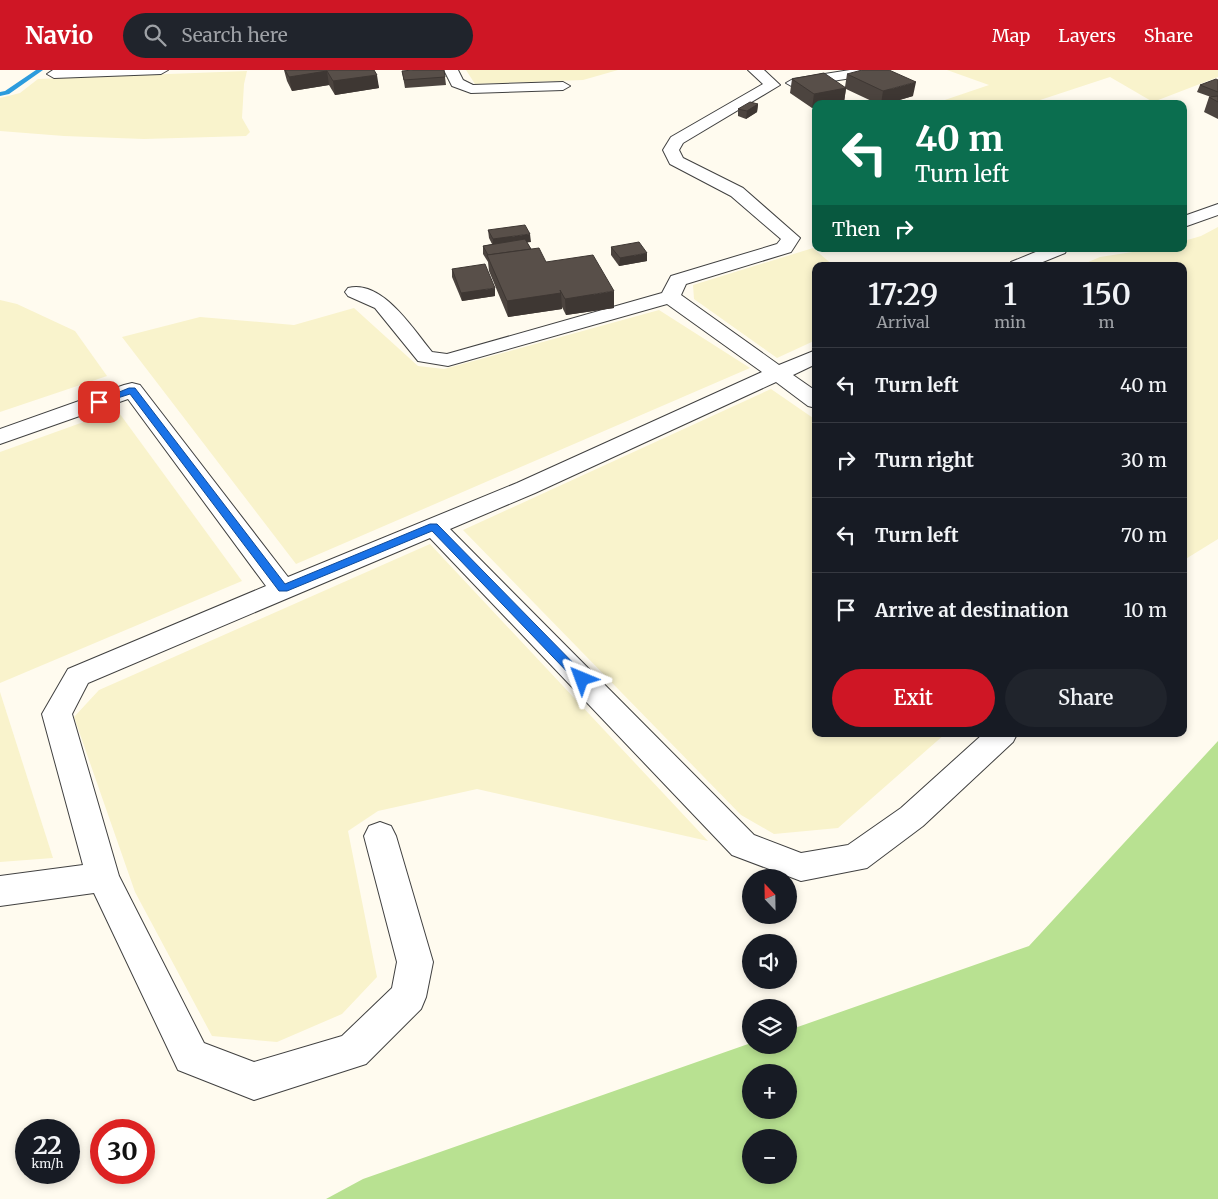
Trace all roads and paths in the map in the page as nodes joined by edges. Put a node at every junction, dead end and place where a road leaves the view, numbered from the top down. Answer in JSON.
{"nodes":[{"id":1,"x":161,"y":70,"type":"edge"},
{"id":2,"x":451,"y":70,"type":"edge"},
{"id":3,"x":755,"y":70,"type":"edge"},
{"id":4,"x":878,"y":70,"type":"edge"},
{"id":5,"x":54,"y":74,"type":"dead end"},
{"id":6,"x":773,"y":85,"type":"junction"},
{"id":7,"x":563,"y":86,"type":"dead end"},
{"id":8,"x":1218,"y":209,"type":"edge"},
{"id":9,"x":1187,"y":221,"type":"edge"},
{"id":10,"x":1051,"y":252,"type":"edge"},
{"id":11,"x":1027,"y":262,"type":"edge"},
{"id":12,"x":356,"y":292,"type":"dead end"},
{"id":13,"x":670,"y":297,"type":"junction"},
{"id":14,"x":812,"y":358,"type":"edge"},
{"id":15,"x":776,"y":373,"type":"junction"},
{"id":16,"x":812,"y":398,"type":"edge"},
{"id":17,"x":0,"y":437,"type":"edge"},
{"id":18,"x":433,"y":526,"type":"junction"},
{"id":19,"x":283,"y":589,"type":"junction"},
{"id":20,"x":999,"y":737,"type":"edge"},
{"id":21,"x":380,"y":836,"type":"dead end"},
{"id":22,"x":103,"y":877,"type":"junction"},
{"id":23,"x":0,"y":890,"type":"edge"}],
"edges":[{"from":1,"to":5,"type":"street"},
{"from":2,"to":7,"type":"street"},
{"from":3,"to":6,"type":"street"},
{"from":4,"to":6,"type":"street"},
{"from":6,"to":13,"type":"street"},
{"from":8,"to":9,"type":"street"},
{"from":10,"to":11,"type":"street"},
{"from":12,"to":13,"type":"street"},
{"from":13,"to":15,"type":"street"},
{"from":14,"to":15,"type":"street"},
{"from":15,"to":16,"type":"street"},
{"from":15,"to":18,"type":"street"},
{"from":17,"to":19,"type":"street"},
{"from":18,"to":19,"type":"street"},
{"from":18,"to":20,"type":"street"},
{"from":19,"to":22,"type":"street"},
{"from":21,"to":22,"type":"street"},
{"from":22,"to":23,"type":"street"}]}
